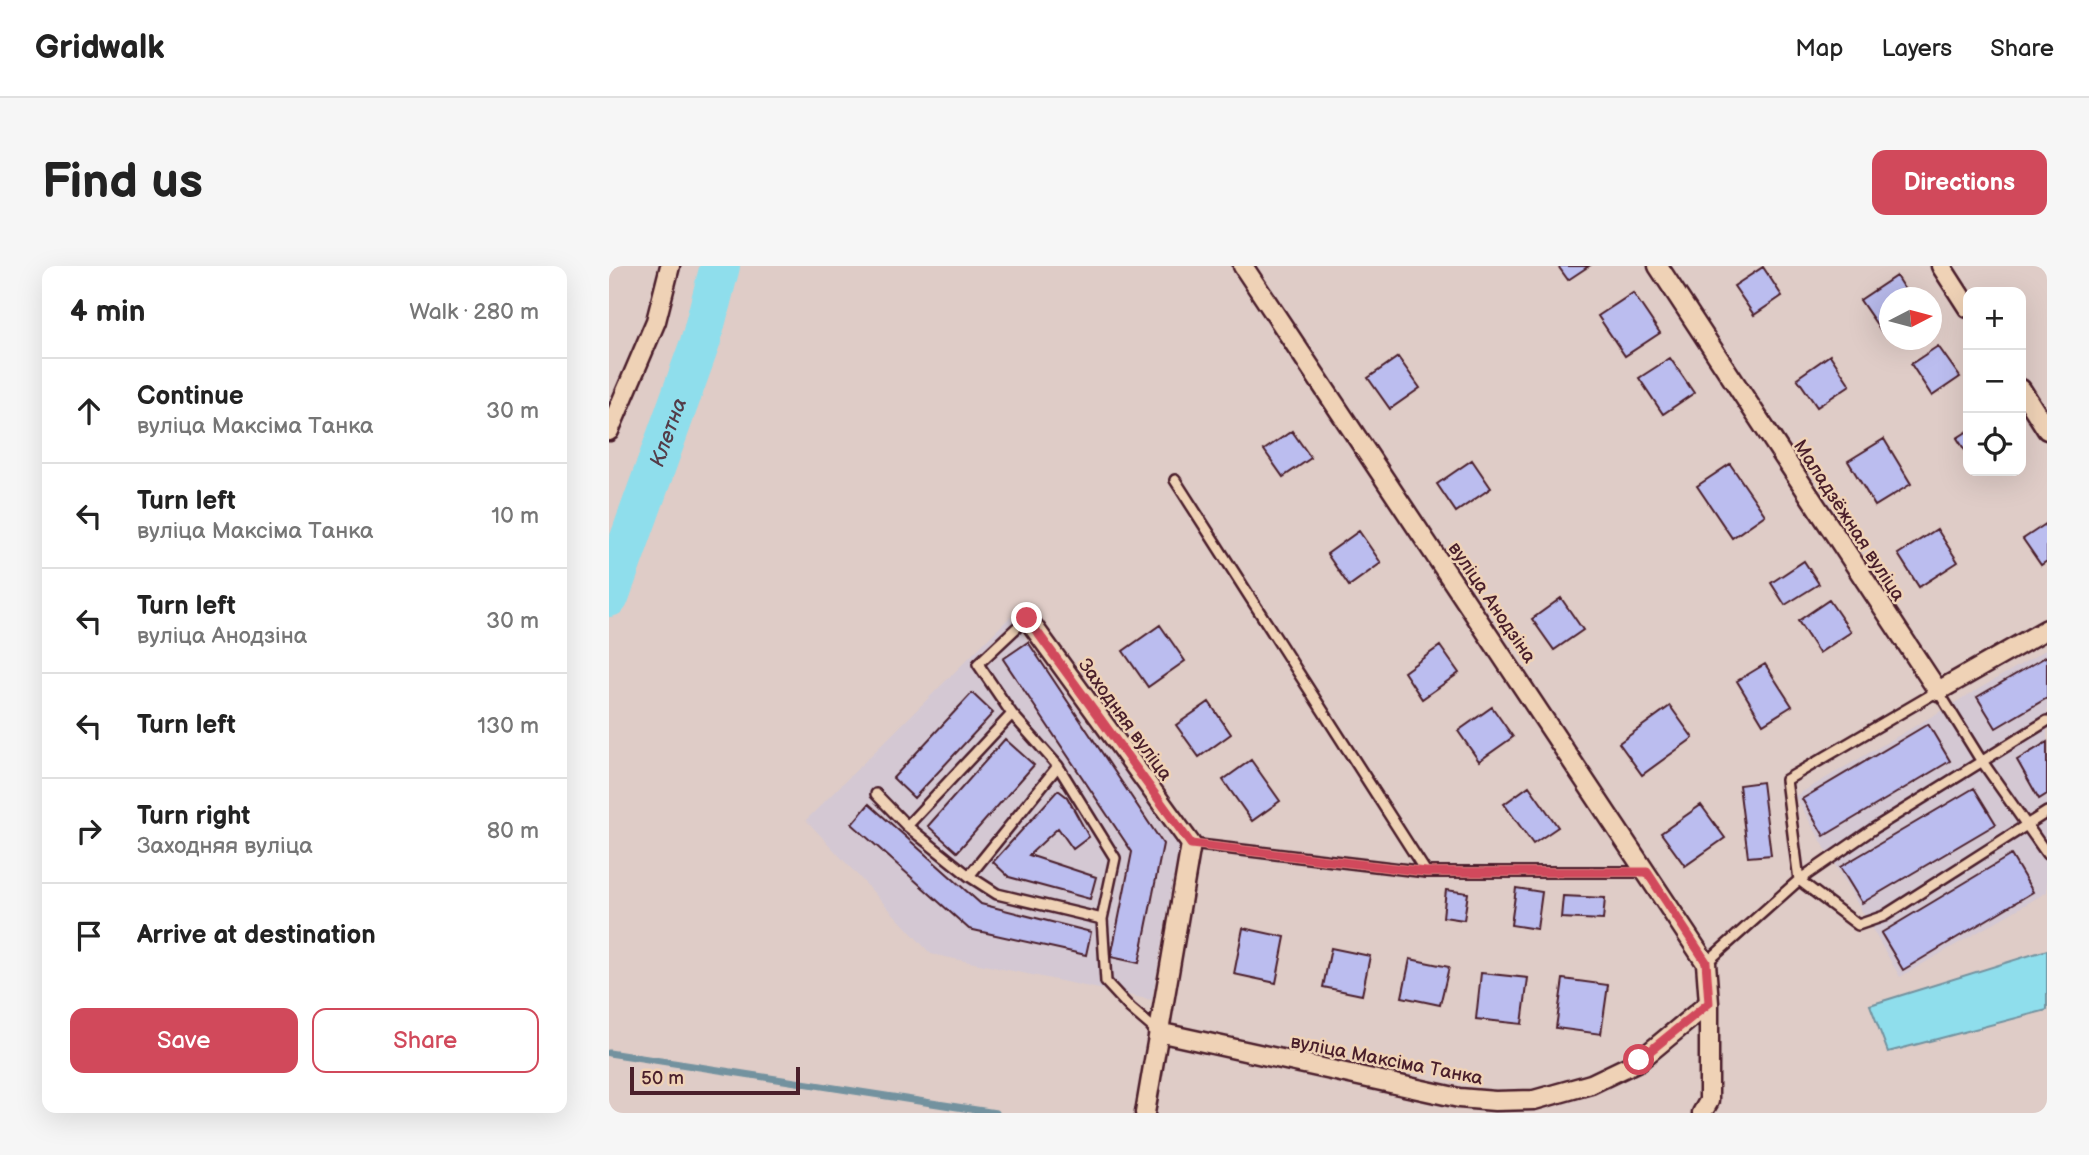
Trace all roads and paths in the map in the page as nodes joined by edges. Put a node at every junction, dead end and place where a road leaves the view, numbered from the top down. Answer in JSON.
{"nodes":[{"id":1,"x":670,"y":266,"type":"edge"},
{"id":2,"x":1243,"y":266,"type":"edge"},
{"id":3,"x":1658,"y":266,"type":"edge"},
{"id":4,"x":1941,"y":266,"type":"edge"},
{"id":5,"x":1963,"y":300,"type":"edge"},
{"id":6,"x":2026,"y":397,"type":"edge"},
{"id":7,"x":2047,"y":430,"type":"edge"},
{"id":8,"x":609,"y":431,"type":"edge"},
{"id":9,"x":1175,"y":480,"type":"dead end"},
{"id":10,"x":1027,"y":618,"type":"joint"},
{"id":11,"x":2047,"y":629,"type":"edge"},
{"id":12,"x":1938,"y":691,"type":"junction"},
{"id":13,"x":1011,"y":714,"type":"junction"},
{"id":14,"x":2047,"y":720,"type":"edge"},
{"id":15,"x":1982,"y":761,"type":"junction"},
{"id":16,"x":1058,"y":766,"type":"junction"},
{"id":17,"x":876,"y":794,"type":"dead end"},
{"id":18,"x":2047,"y":813,"type":"edge"},
{"id":19,"x":2028,"y":825,"type":"junction"},
{"id":20,"x":907,"y":826,"type":"junction"},
{"id":21,"x":1191,"y":844,"type":"junction"},
{"id":22,"x":2047,"y":854,"type":"edge"},
{"id":23,"x":1426,"y":872,"type":"junction"},
{"id":24,"x":1647,"y":872,"type":"junction"},
{"id":25,"x":969,"y":876,"type":"junction"},
{"id":26,"x":1799,"y":880,"type":"junction"},
{"id":27,"x":1102,"y":919,"type":"junction"},
{"id":28,"x":1706,"y":962,"type":"junction"},
{"id":29,"x":1709,"y":1003,"type":"junction"},
{"id":30,"x":1158,"y":1032,"type":"junction"},
{"id":31,"x":1145,"y":1113,"type":"edge"},
{"id":32,"x":1702,"y":1113,"type":"edge"}],
"edges":[{"from":1,"to":8,"type":"street"},
{"from":2,"to":24,"type":"street","name":"вуліца Анодзіна"},
{"from":3,"to":12,"type":"street","name":"Маладзёжная вуліца"},
{"from":4,"to":5,"type":"street"},
{"from":6,"to":7,"type":"street"},
{"from":9,"to":23,"type":"lane"},
{"from":10,"to":13,"type":"lane"},
{"from":10,"to":21,"type":"street","name":"Заходняя вуліца"},
{"from":11,"to":12,"type":"street"},
{"from":12,"to":15,"type":"lane"},
{"from":12,"to":26,"type":"lane"},
{"from":13,"to":16,"type":"lane"},
{"from":13,"to":20,"type":"lane"},
{"from":14,"to":15,"type":"lane"},
{"from":15,"to":19,"type":"lane"},
{"from":15,"to":26,"type":"lane"},
{"from":16,"to":25,"type":"lane"},
{"from":16,"to":27,"type":"lane"},
{"from":17,"to":20,"type":"lane"},
{"from":18,"to":19,"type":"lane"},
{"from":19,"to":22,"type":"lane"},
{"from":19,"to":26,"type":"lane"},
{"from":20,"to":25,"type":"lane"},
{"from":21,"to":23,"type":"lane"},
{"from":21,"to":30,"type":"street"},
{"from":23,"to":24,"type":"lane"},
{"from":24,"to":28,"type":"street","name":"вуліца Анодзіна"},
{"from":25,"to":27,"type":"lane"},
{"from":26,"to":28,"type":"lane"},
{"from":27,"to":30,"type":"lane"},
{"from":28,"to":29,"type":"street"},
{"from":29,"to":30,"type":"street","name":"вуліца Максіма Танка"},
{"from":29,"to":32,"type":"street"},
{"from":30,"to":31,"type":"street"}]}
